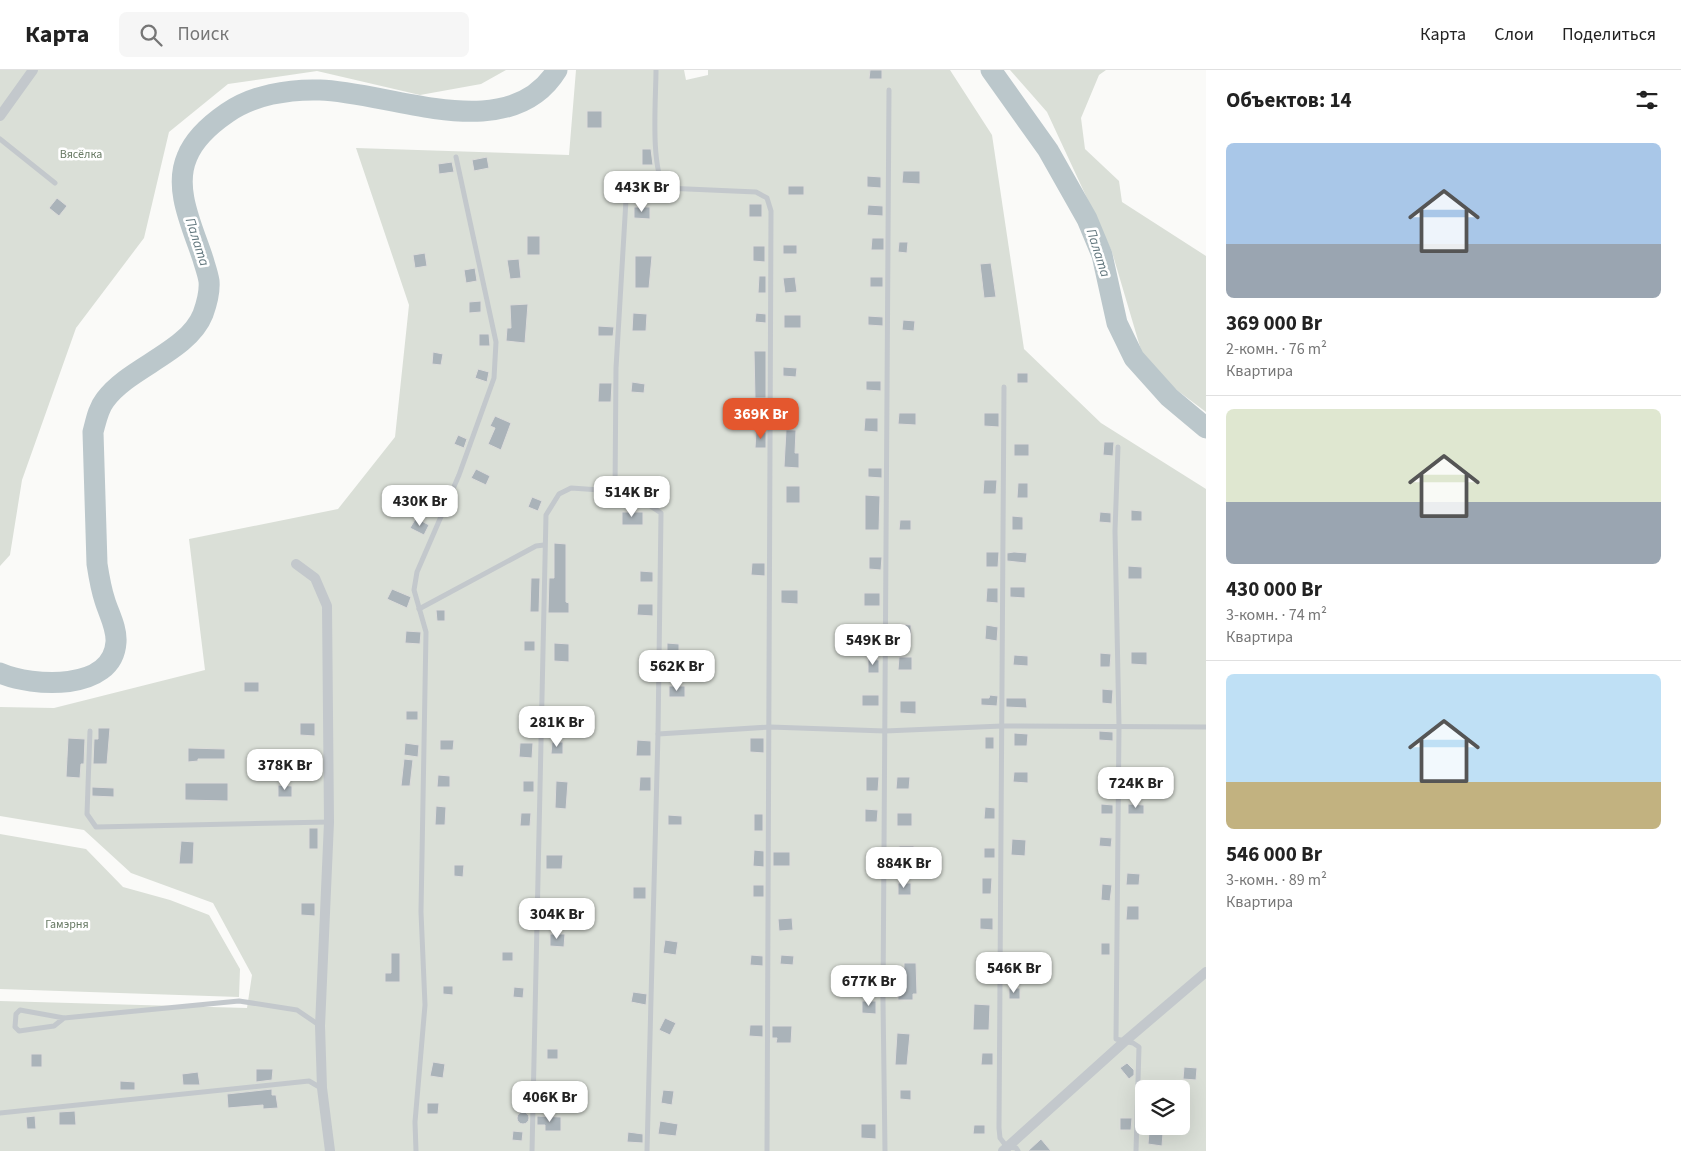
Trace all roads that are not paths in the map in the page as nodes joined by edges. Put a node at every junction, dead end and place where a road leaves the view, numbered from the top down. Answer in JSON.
{"nodes":[{"id":1,"x":33,"y":70,"type":"edge"},
{"id":2,"x":656,"y":70,"type":"edge"},
{"id":3,"x":889,"y":90,"type":"dead end"},
{"id":4,"x":0,"y":116,"type":"edge"},
{"id":5,"x":0,"y":139,"type":"edge"},
{"id":6,"x":456,"y":157,"type":"dead end"},
{"id":7,"x":55,"y":183,"type":"dead end"},
{"id":8,"x":665,"y":188,"type":"junction"},
{"id":9,"x":1004,"y":387,"type":"dead end"},
{"id":10,"x":1118,"y":447,"type":"dead end"},
{"id":11,"x":615,"y":491,"type":"junction"},
{"id":12,"x":544,"y":545,"type":"junction"},
{"id":13,"x":296,"y":564,"type":"dead end"},
{"id":14,"x":420,"y":609,"type":"junction"},
{"id":15,"x":1002,"y":726,"type":"junction"},
{"id":16,"x":1119,"y":726,"type":"junction"},
{"id":17,"x":770,"y":727,"type":"junction"},
{"id":18,"x":1206,"y":727,"type":"edge"},
{"id":19,"x":90,"y":731,"type":"dead end"},
{"id":20,"x":886,"y":731,"type":"junction"},
{"id":21,"x":658,"y":734,"type":"junction"},
{"id":22,"x":329,"y":822,"type":"junction"},
{"id":23,"x":1206,"y":972,"type":"edge"},
{"id":24,"x":64,"y":1018,"type":"junction"},
{"id":25,"x":320,"y":1026,"type":"junction"},
{"id":26,"x":1124,"y":1042,"type":"junction"},
{"id":27,"x":322,"y":1088,"type":"junction"},
{"id":28,"x":0,"y":1113,"type":"edge"},
{"id":29,"x":1005,"y":1149,"type":"edge"},
{"id":30,"x":330,"y":1151,"type":"edge"},
{"id":31,"x":416,"y":1151,"type":"edge"},
{"id":32,"x":532,"y":1151,"type":"edge"},
{"id":33,"x":647,"y":1151,"type":"edge"},
{"id":34,"x":767,"y":1151,"type":"edge"},
{"id":35,"x":885,"y":1151,"type":"edge"},
{"id":36,"x":1018,"y":1151,"type":"edge"},
{"id":37,"x":1136,"y":1151,"type":"edge"}],
"edges":[{"from":1,"to":4,"type":"street"},
{"from":2,"to":8,"type":"lane"},
{"from":3,"to":20,"type":"lane"},
{"from":5,"to":7,"type":"lane"},
{"from":6,"to":14,"type":"lane"},
{"from":8,"to":11,"type":"lane"},
{"from":8,"to":17,"type":"lane"},
{"from":9,"to":15,"type":"lane"},
{"from":10,"to":16,"type":"lane"},
{"from":11,"to":12,"type":"lane"},
{"from":11,"to":21,"type":"lane"},
{"from":12,"to":14,"type":"lane"},
{"from":12,"to":32,"type":"lane"},
{"from":13,"to":22,"type":"street"},
{"from":14,"to":31,"type":"lane"},
{"from":15,"to":16,"type":"lane"},
{"from":15,"to":20,"type":"lane"},
{"from":15,"to":29,"type":"lane"},
{"from":16,"to":18,"type":"lane"},
{"from":16,"to":26,"type":"lane"},
{"from":17,"to":20,"type":"lane"},
{"from":17,"to":21,"type":"lane"},
{"from":17,"to":34,"type":"lane"},
{"from":19,"to":22,"type":"lane"},
{"from":20,"to":35,"type":"lane"},
{"from":21,"to":33,"type":"lane"},
{"from":22,"to":25,"type":"street"},
{"from":23,"to":26,"type":"street"},
{"from":24,"to":24,"type":"lane"},
{"from":24,"to":25,"type":"lane"},
{"from":25,"to":27,"type":"street"},
{"from":26,"to":29,"type":"street"},
{"from":26,"to":37,"type":"lane"},
{"from":27,"to":28,"type":"lane"},
{"from":27,"to":30,"type":"street"},
{"from":29,"to":36,"type":"lane"}]}
